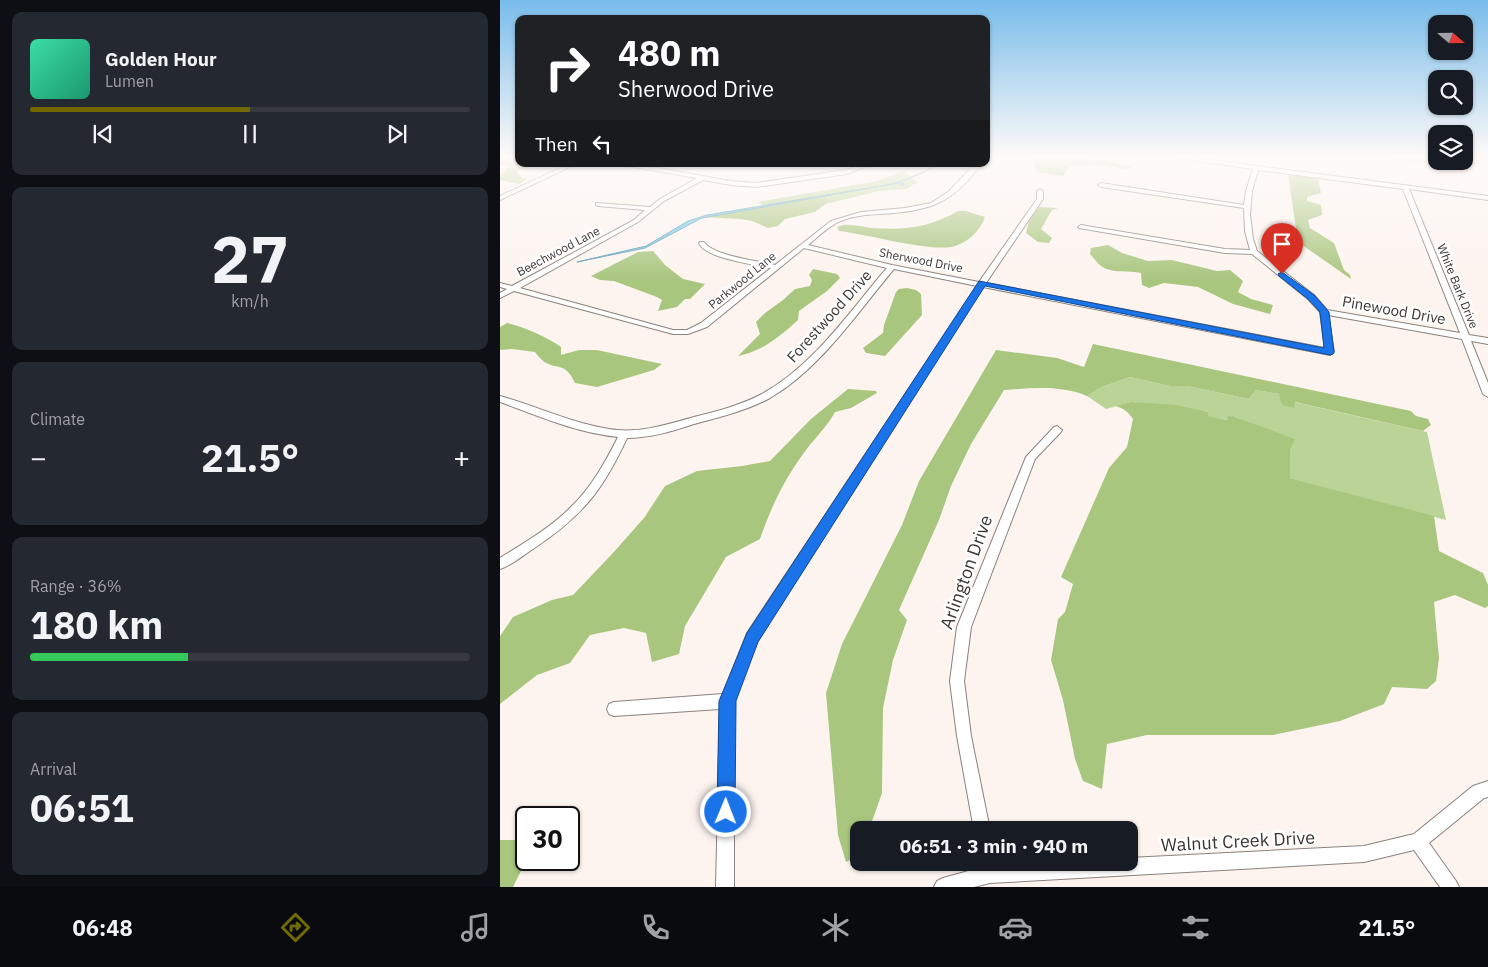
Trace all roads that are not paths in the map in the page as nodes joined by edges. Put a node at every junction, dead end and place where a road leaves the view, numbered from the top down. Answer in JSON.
{"nodes":[{"id":1,"x":667,"y":197,"type":"edge"},
{"id":2,"x":946,"y":197,"type":"edge"},
{"id":3,"x":1040,"y":197,"type":"edge"},
{"id":4,"x":1187,"y":197,"type":"edge"},
{"id":5,"x":1249,"y":197,"type":"edge"},
{"id":6,"x":1410,"y":197,"type":"edge"},
{"id":7,"x":598,"y":204,"type":"dead end"},
{"id":8,"x":1248,"y":207,"type":"junction"},
{"id":9,"x":651,"y":209,"type":"junction"},
{"id":10,"x":1082,"y":227,"type":"dead end"},
{"id":11,"x":702,"y":244,"type":"dead end"},
{"id":12,"x":802,"y":246,"type":"junction"},
{"id":13,"x":1254,"y":252,"type":"junction"},
{"id":14,"x":892,"y":266,"type":"junction"},
{"id":15,"x":776,"y":267,"type":"junction"},
{"id":16,"x":982,"y":283,"type":"junction"},
{"id":17,"x":500,"y":285,"type":"edge"},
{"id":18,"x":513,"y":289,"type":"junction"},
{"id":19,"x":500,"y":296,"type":"edge"},
{"id":20,"x":1324,"y":312,"type":"junction"},
{"id":21,"x":1466,"y":337,"type":"junction"},
{"id":22,"x":1488,"y":341,"type":"edge"},
{"id":23,"x":1488,"y":394,"type":"edge"},
{"id":24,"x":501,"y":401,"type":"edge"},
{"id":25,"x":1057,"y":430,"type":"dead end"},
{"id":26,"x":624,"y":434,"type":"junction"},
{"id":27,"x":500,"y":564,"type":"edge"},
{"id":28,"x":728,"y":701,"type":"junction"},
{"id":29,"x":614,"y":709,"type":"dead end"},
{"id":30,"x":1488,"y":789,"type":"edge"},
{"id":31,"x":980,"y":821,"type":"edge"},
{"id":32,"x":1418,"y":841,"type":"junction"},
{"id":33,"x":1138,"y":862,"type":"edge"},
{"id":34,"x":982,"y":871,"type":"edge"},
{"id":35,"x":724,"y":887,"type":"edge"},
{"id":36,"x":943,"y":887,"type":"edge"},
{"id":37,"x":1450,"y":887,"type":"edge"}],
"edges":[{"from":1,"to":9,"type":"street","name":"Beechwood Lane"},
{"from":2,"to":12,"type":"street","name":"Parkwood Lane"},
{"from":3,"to":16,"type":"street"},
{"from":4,"to":8,"type":"street"},
{"from":5,"to":8,"type":"street"},
{"from":6,"to":21,"type":"street","name":"White Bark Drive"},
{"from":7,"to":9,"type":"street"},
{"from":8,"to":13,"type":"street"},
{"from":9,"to":18,"type":"street","name":"Beechwood Lane"},
{"from":10,"to":13,"type":"street"},
{"from":11,"to":15,"type":"street"},
{"from":12,"to":14,"type":"street","name":"Sherwood Drive"},
{"from":12,"to":15,"type":"street","name":"Parkwood Lane"},
{"from":13,"to":20,"type":"street"},
{"from":14,"to":16,"type":"street","name":"Sherwood Drive"},
{"from":14,"to":26,"type":"street","name":"Forestwood Drive"},
{"from":15,"to":18,"type":"street","name":"Parkwood Lane"},
{"from":16,"to":20,"type":"street","name":"Sherwood Drive"},
{"from":16,"to":28,"type":"street"},
{"from":17,"to":18,"type":"street","name":"Parkwood Lane"},
{"from":18,"to":19,"type":"street","name":"Beechwood Lane"},
{"from":20,"to":21,"type":"street","name":"Pinewood Drive"},
{"from":21,"to":22,"type":"street","name":"Pinewood Drive"},
{"from":21,"to":23,"type":"street","name":"White Bark Drive"},
{"from":24,"to":26,"type":"street","name":"Forestwood Drive"},
{"from":25,"to":31,"type":"street","name":"Arlington Drive"},
{"from":26,"to":27,"type":"street"},
{"from":28,"to":29,"type":"street"},
{"from":28,"to":35,"type":"street"},
{"from":30,"to":32,"type":"street","name":"Walnut Creek Drive"},
{"from":32,"to":33,"type":"street","name":"Walnut Creek Drive"},
{"from":32,"to":37,"type":"street"},
{"from":34,"to":36,"type":"street","name":"Walnut Creek Drive"}]}
